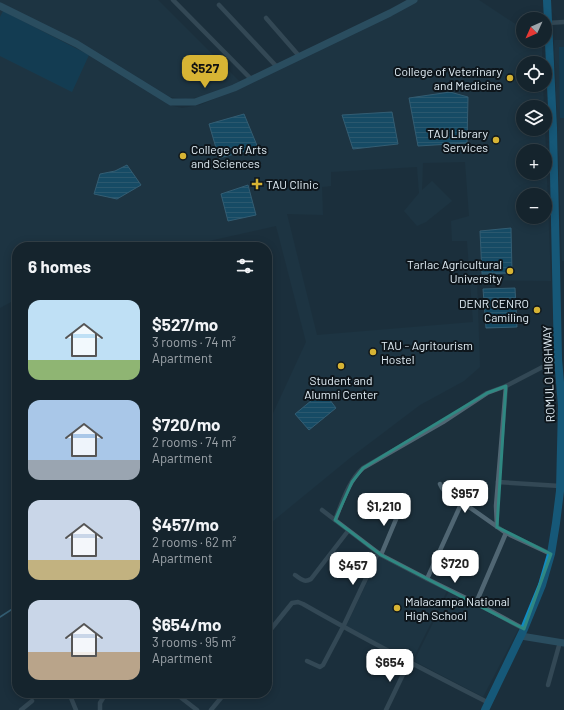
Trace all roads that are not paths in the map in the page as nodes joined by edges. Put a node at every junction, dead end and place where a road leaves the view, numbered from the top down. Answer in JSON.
{"nodes":[{"id":1,"x":173,"y":0,"type":"edge"},
{"id":2,"x":414,"y":0,"type":"edge"},
{"id":3,"x":547,"y":0,"type":"edge"},
{"id":4,"x":219,"y":5,"type":"dead end"},
{"id":5,"x":0,"y":6,"type":"edge"},
{"id":6,"x":548,"y":12,"type":"edge"},
{"id":7,"x":266,"y":18,"type":"dead end"},
{"id":8,"x":564,"y":22,"type":"edge"},
{"id":9,"x":552,"y":23,"type":"edge"},
{"id":10,"x":549,"y":48,"type":"edge"},
{"id":11,"x":300,"y":56,"type":"junction"},
{"id":12,"x":277,"y":67,"type":"junction"},
{"id":13,"x":252,"y":80,"type":"junction"},
{"id":14,"x":561,"y":283,"type":"edge"},
{"id":15,"x":558,"y":359,"type":"junction"},
{"id":16,"x":506,"y":386,"type":"junction"},
{"id":17,"x":498,"y":482,"type":"junction"},
{"id":18,"x":440,"y":484,"type":"dead end"},
{"id":19,"x":560,"y":486,"type":"junction"},
{"id":20,"x":462,"y":502,"type":"junction"},
{"id":21,"x":402,"y":505,"type":"dead end"},
{"id":22,"x":322,"y":510,"type":"dead end"},
{"id":23,"x":335,"y":520,"type":"junction"},
{"id":24,"x":497,"y":527,"type":"junction"},
{"id":25,"x":348,"y":530,"type":"junction"},
{"id":26,"x":506,"y":533,"type":"junction"},
{"id":27,"x":379,"y":554,"type":"junction"},
{"id":28,"x":551,"y":554,"type":"junction"},
{"id":29,"x":295,"y":575,"type":"dead end"},
{"id":30,"x":427,"y":579,"type":"junction"},
{"id":31,"x":476,"y":603,"type":"junction"},
{"id":32,"x":343,"y":627,"type":"junction"},
{"id":33,"x":272,"y":628,"type":"edge"},
{"id":34,"x":523,"y":633,"type":"junction"},
{"id":35,"x":562,"y":643,"type":"edge"},
{"id":36,"x":307,"y":661,"type":"dead end"},
{"id":37,"x":409,"y":662,"type":"junction"},
{"id":38,"x":548,"y":685,"type":"dead end"},
{"id":39,"x":71,"y":698,"type":"edge"},
{"id":40,"x":103,"y":698,"type":"edge"},
{"id":41,"x":181,"y":698,"type":"edge"},
{"id":42,"x":221,"y":698,"type":"edge"},
{"id":43,"x":32,"y":701,"type":"dead end"},
{"id":44,"x":487,"y":706,"type":"edge"},
{"id":45,"x":22,"y":710,"type":"edge"},
{"id":46,"x":76,"y":710,"type":"edge"},
{"id":47,"x":100,"y":710,"type":"edge"},
{"id":48,"x":197,"y":710,"type":"edge"},
{"id":49,"x":211,"y":710,"type":"edge"},
{"id":50,"x":386,"y":710,"type":"edge"}],
"edges":[{"from":1,"to":13,"type":"street"},
{"from":2,"to":11,"type":"street"},
{"from":3,"to":6,"type":"highway","name":"ROMULO HIGHWAY"},
{"from":4,"to":12,"type":"street"},
{"from":5,"to":13,"type":"street"},
{"from":7,"to":11,"type":"street"},
{"from":8,"to":9,"type":"street"},
{"from":10,"to":14,"type":"highway","name":"ROMULO HIGHWAY"},
{"from":11,"to":12,"type":"street"},
{"from":12,"to":13,"type":"street"},
{"from":14,"to":15,"type":"highway","name":"ROMULO HIGHWAY"},
{"from":15,"to":16,"type":"street"},
{"from":15,"to":19,"type":"highway","name":"ROMULO HIGHWAY"},
{"from":16,"to":17,"type":"street"},
{"from":16,"to":23,"type":"street"},
{"from":17,"to":19,"type":"street"},
{"from":17,"to":24,"type":"street"},
{"from":18,"to":20,"type":"street"},
{"from":19,"to":28,"type":"highway","name":"ROMULO HIGHWAY"},
{"from":20,"to":24,"type":"street"},
{"from":20,"to":30,"type":"street"},
{"from":21,"to":27,"type":"street"},
{"from":22,"to":23,"type":"street"},
{"from":23,"to":25,"type":"street"},
{"from":24,"to":26,"type":"street"},
{"from":25,"to":27,"type":"street"},
{"from":25,"to":29,"type":"street"},
{"from":26,"to":28,"type":"street"},
{"from":26,"to":31,"type":"street"},
{"from":27,"to":30,"type":"street"},
{"from":27,"to":32,"type":"street"},
{"from":28,"to":34,"type":"highway","name":"ROMULO HIGHWAY"},
{"from":30,"to":31,"type":"street"},
{"from":31,"to":34,"type":"street"},
{"from":32,"to":33,"type":"street"},
{"from":32,"to":36,"type":"street"},
{"from":32,"to":37,"type":"street"},
{"from":34,"to":35,"type":"street"},
{"from":34,"to":44,"type":"highway","name":"ROMULO HIGHWAY"},
{"from":35,"to":38,"type":"street"},
{"from":37,"to":44,"type":"street"},
{"from":37,"to":50,"type":"street"},
{"from":39,"to":46,"type":"street"},
{"from":40,"to":47,"type":"street"},
{"from":41,"to":48,"type":"street"},
{"from":42,"to":49,"type":"street"},
{"from":43,"to":45,"type":"street"}]}
